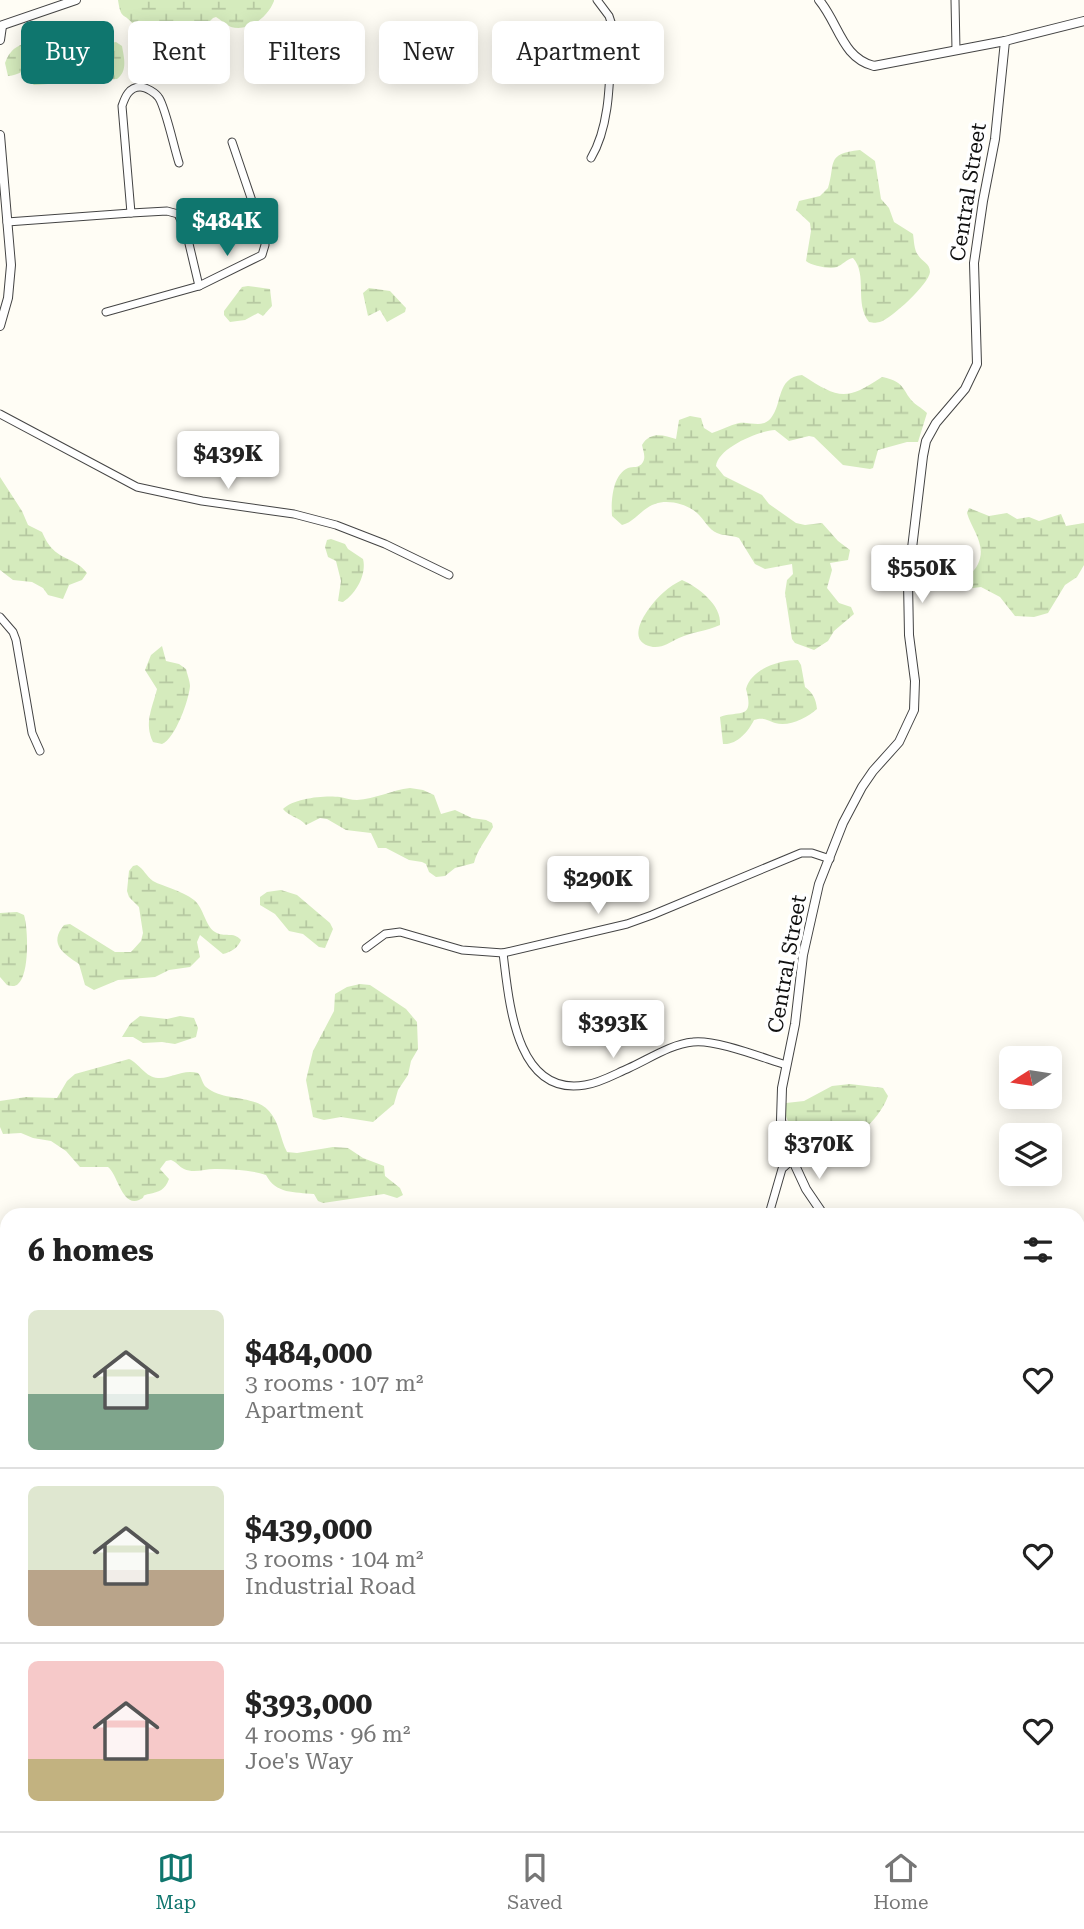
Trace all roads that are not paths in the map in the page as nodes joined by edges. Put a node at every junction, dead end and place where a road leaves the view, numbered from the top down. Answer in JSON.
{"nodes":[{"id":1,"x":76,"y":0,"type":"edge"},
{"id":2,"x":597,"y":0,"type":"edge"},
{"id":3,"x":819,"y":0,"type":"edge"},
{"id":4,"x":956,"y":0,"type":"edge"},
{"id":5,"x":1084,"y":22,"type":"edge"},
{"id":6,"x":1,"y":26,"type":"edge"},
{"id":7,"x":0,"y":40,"type":"edge"},
{"id":8,"x":1005,"y":41,"type":"junction"},
{"id":9,"x":956,"y":50,"type":"junction"},
{"id":10,"x":0,"y":135,"type":"edge"},
{"id":11,"x":232,"y":142,"type":"dead end"},
{"id":12,"x":591,"y":158,"type":"dead end"},
{"id":13,"x":179,"y":163,"type":"dead end"},
{"id":14,"x":131,"y":213,"type":"junction"},
{"id":15,"x":6,"y":222,"type":"junction"},
{"id":16,"x":199,"y":286,"type":"junction"},
{"id":17,"x":106,"y":312,"type":"dead end"},
{"id":18,"x":0,"y":326,"type":"edge"},
{"id":19,"x":0,"y":414,"type":"edge"},
{"id":20,"x":449,"y":575,"type":"dead end"},
{"id":21,"x":0,"y":617,"type":"edge"},
{"id":22,"x":40,"y":751,"type":"dead end"},
{"id":23,"x":830,"y":859,"type":"junction"},
{"id":24,"x":366,"y":948,"type":"dead end"},
{"id":25,"x":503,"y":953,"type":"junction"},
{"id":26,"x":786,"y":1065,"type":"junction"},
{"id":27,"x":792,"y":1160,"type":"junction"},
{"id":28,"x":771,"y":1208,"type":"edge"},
{"id":29,"x":820,"y":1208,"type":"edge"}],
"edges":[{"from":1,"to":6,"type":"street"},
{"from":2,"to":12,"type":"street"},
{"from":3,"to":9,"type":"street"},
{"from":4,"to":9,"type":"street"},
{"from":5,"to":8,"type":"street"},
{"from":6,"to":7,"type":"street"},
{"from":8,"to":9,"type":"street"},
{"from":8,"to":23,"type":"street","name":"Central Street"},
{"from":10,"to":15,"type":"street"},
{"from":11,"to":16,"type":"street"},
{"from":13,"to":14,"type":"street"},
{"from":14,"to":15,"type":"street"},
{"from":14,"to":16,"type":"street"},
{"from":15,"to":18,"type":"street"},
{"from":16,"to":17,"type":"street"},
{"from":19,"to":20,"type":"street"},
{"from":21,"to":22,"type":"street"},
{"from":23,"to":25,"type":"street"},
{"from":23,"to":26,"type":"street","name":"Central Street"},
{"from":24,"to":25,"type":"street"},
{"from":25,"to":26,"type":"street"},
{"from":26,"to":27,"type":"street","name":"Central Street"},
{"from":27,"to":28,"type":"street"},
{"from":27,"to":29,"type":"street","name":"Central Street"}]}
